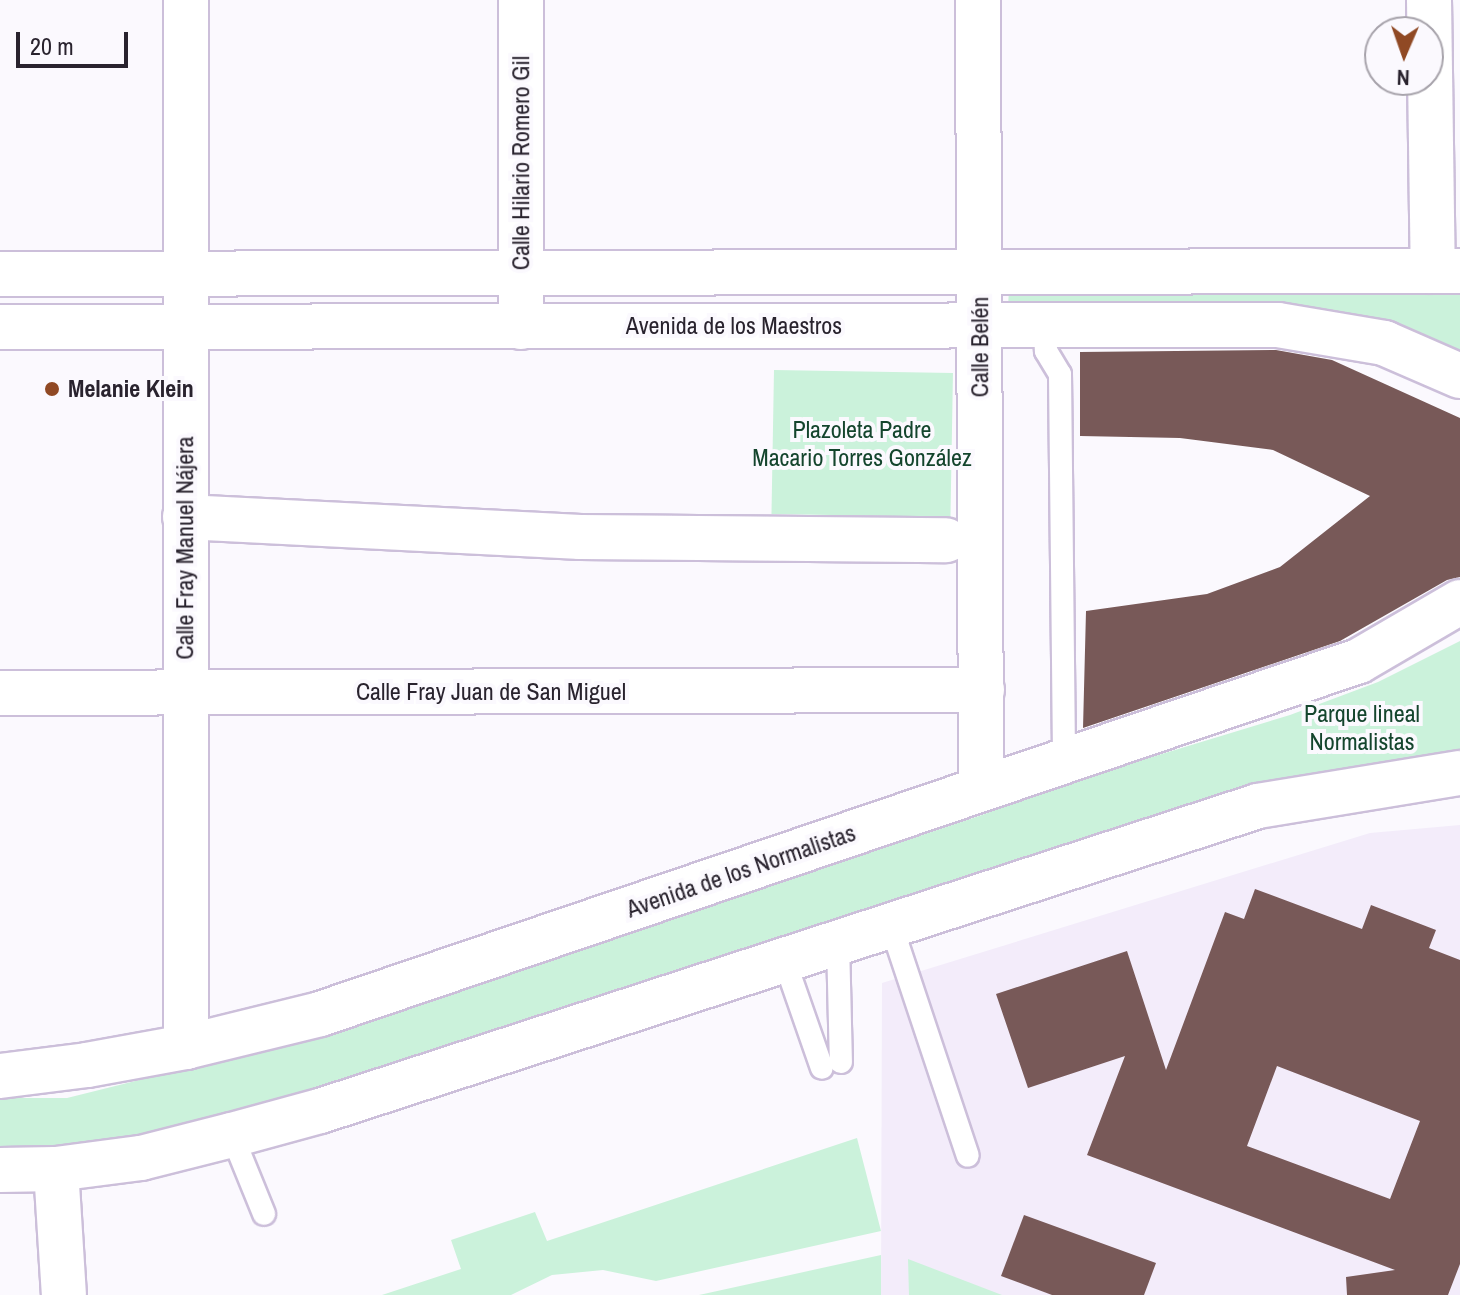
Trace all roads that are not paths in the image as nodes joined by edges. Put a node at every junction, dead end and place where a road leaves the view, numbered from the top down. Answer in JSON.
{"nodes":[{"id":1,"x":186,"y":0,"type":"edge"},
{"id":2,"x":521,"y":0,"type":"edge"},
{"id":3,"x":978,"y":0,"type":"edge"},
{"id":4,"x":1429,"y":0,"type":"edge"},
{"id":5,"x":1446,"y":271,"type":"edge"},
{"id":6,"x":0,"y":274,"type":"edge"},
{"id":7,"x":186,"y":274,"type":"junction"},
{"id":8,"x":521,"y":274,"type":"junction"},
{"id":9,"x":979,"y":274,"type":"junction"},
{"id":10,"x":980,"y":325,"type":"junction"},
{"id":11,"x":1045,"y":326,"type":"junction"},
{"id":12,"x":0,"y":327,"type":"edge"},
{"id":13,"x":186,"y":327,"type":"junction"},
{"id":14,"x":521,"y":327,"type":"junction"},
{"id":15,"x":1460,"y":376,"type":"edge"},
{"id":16,"x":185,"y":517,"type":"junction"},
{"id":17,"x":946,"y":540,"type":"dead end"},
{"id":18,"x":1460,"y":602,"type":"edge"},
{"id":19,"x":982,"y":690,"type":"junction"},
{"id":20,"x":0,"y":693,"type":"edge"},
{"id":21,"x":186,"y":693,"type":"junction"},
{"id":22,"x":1064,"y":762,"type":"junction"},
{"id":23,"x":1460,"y":773,"type":"edge"},
{"id":24,"x":981,"y":789,"type":"junction"},
{"id":25,"x":891,"y":925,"type":"junction"},
{"id":26,"x":838,"y":942,"type":"junction"},
{"id":27,"x":784,"y":959,"type":"junction"},
{"id":28,"x":186,"y":1047,"type":"junction"},
{"id":29,"x":0,"y":1076,"type":"edge"},
{"id":30,"x":232,"y":1135,"type":"junction"},
{"id":31,"x":968,"y":1156,"type":"dead end"},
{"id":32,"x":56,"y":1169,"type":"junction"},
{"id":33,"x":0,"y":1170,"type":"edge"},
{"id":34,"x":264,"y":1214,"type":"dead end"},
{"id":35,"x":64,"y":1295,"type":"edge"}],
"edges":[{"from":1,"to":7,"type":"street","name":"Calle Fray Manuel Nájera"},
{"from":2,"to":8,"type":"street","name":"Calle Hilario Romero Gil"},
{"from":3,"to":9,"type":"street","name":"Calle Belén"},
{"from":4,"to":5,"type":"street"},
{"from":5,"to":9,"type":"street"},
{"from":6,"to":7,"type":"street"},
{"from":7,"to":8,"type":"street"},
{"from":7,"to":13,"type":"street","name":"Calle Fray Manuel Nájera"},
{"from":8,"to":9,"type":"street"},
{"from":8,"to":14,"type":"street","name":"Calle Hilario Romero Gil"},
{"from":9,"to":10,"type":"street","name":"Calle Belén"},
{"from":10,"to":11,"type":"street","name":"Avenida de los Maestros"},
{"from":10,"to":14,"type":"street","name":"Avenida de los Maestros"},
{"from":10,"to":19,"type":"street","name":"Calle Belén"},
{"from":11,"to":15,"type":"street","name":"Avenida de los Maestros"},
{"from":11,"to":22,"type":"lane"},
{"from":12,"to":13,"type":"street","name":"Avenida de los Maestros"},
{"from":13,"to":14,"type":"street","name":"Avenida de los Maestros"},
{"from":13,"to":16,"type":"street","name":"Calle Fray Manuel Nájera"},
{"from":16,"to":17,"type":"street"},
{"from":16,"to":21,"type":"street","name":"Calle Fray Manuel Nájera"},
{"from":18,"to":22,"type":"street","name":"Avenida de los Normalistas"},
{"from":19,"to":21,"type":"street","name":"Calle Fray Juan de San Miguel"},
{"from":19,"to":24,"type":"street","name":"Calle Belén"},
{"from":20,"to":21,"type":"street","name":"Calle Fray Juan de San Miguel"},
{"from":21,"to":28,"type":"street","name":"Calle Fray Manuel Nájera"},
{"from":22,"to":24,"type":"street","name":"Avenida de los Normalistas"},
{"from":23,"to":25,"type":"street"},
{"from":24,"to":28,"type":"street","name":"Avenida de los Normalistas"},
{"from":25,"to":26,"type":"street"},
{"from":25,"to":31,"type":"lane"},
{"from":26,"to":27,"type":"street"},
{"from":26,"to":27,"type":"lane"},
{"from":27,"to":30,"type":"street"},
{"from":28,"to":29,"type":"street","name":"Avenida de los Normalistas"},
{"from":30,"to":32,"type":"street"},
{"from":30,"to":34,"type":"lane"},
{"from":32,"to":33,"type":"street"},
{"from":32,"to":35,"type":"street"}]}
